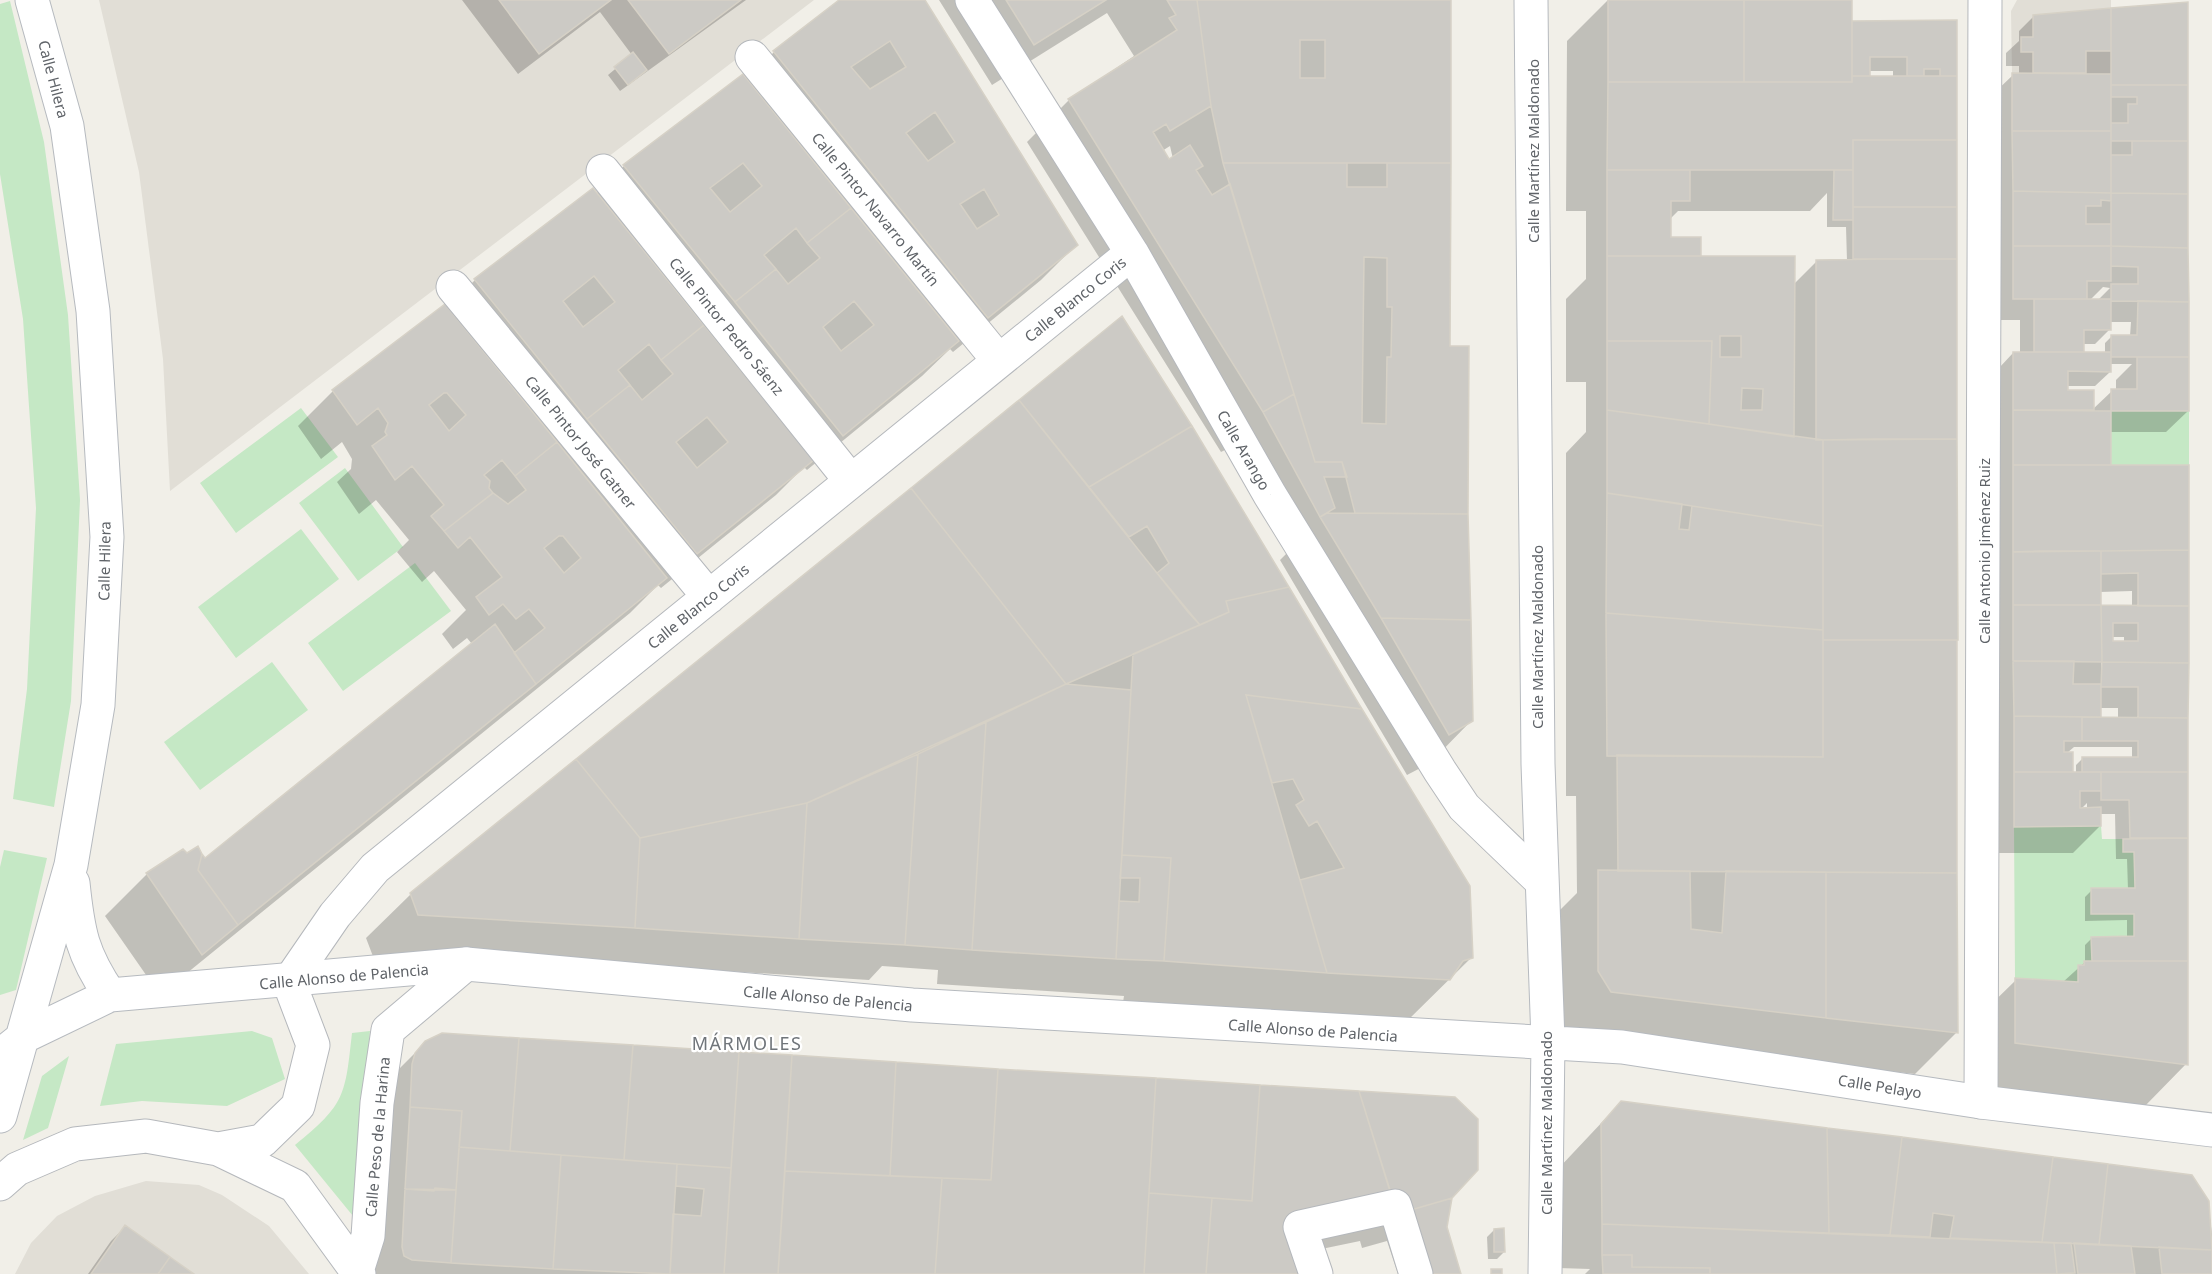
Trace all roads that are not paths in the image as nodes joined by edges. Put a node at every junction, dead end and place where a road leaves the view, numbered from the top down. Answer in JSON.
{"nodes":[{"id":1,"x":32,"y":0,"type":"edge"},
{"id":2,"x":972,"y":0,"type":"edge"},
{"id":3,"x":1532,"y":0,"type":"edge"},
{"id":4,"x":1985,"y":0,"type":"edge"},
{"id":5,"x":752,"y":57,"type":"dead end"},
{"id":6,"x":603,"y":171,"type":"dead end"},
{"id":7,"x":1132,"y":253,"type":"junction"},
{"id":8,"x":453,"y":287,"type":"dead end"},
{"id":9,"x":999,"y":361,"type":"junction"},
{"id":10,"x":851,"y":481,"type":"junction"},
{"id":11,"x":709,"y":597,"type":"junction"},
{"id":12,"x":71,"y":865,"type":"junction"},
{"id":13,"x":1541,"y":881,"type":"junction"},
{"id":14,"x":466,"y":964,"type":"junction"},
{"id":15,"x":289,"y":982,"type":"junction"},
{"id":16,"x":110,"y":995,"type":"junction"},
{"id":17,"x":25,"y":1036,"type":"junction"},
{"id":18,"x":1548,"y":1041,"type":"junction"},
{"id":19,"x":0,"y":1056,"type":"edge"},
{"id":20,"x":1981,"y":1102,"type":"junction"},
{"id":21,"x":0,"y":1116,"type":"edge"},
{"id":22,"x":2212,"y":1130,"type":"edge"},
{"id":23,"x":218,"y":1149,"type":"junction"},
{"id":24,"x":0,"y":1185,"type":"edge"},
{"id":25,"x":358,"y":1273,"type":"edge"},
{"id":26,"x":1316,"y":1274,"type":"edge"},
{"id":27,"x":1416,"y":1274,"type":"edge"},
{"id":28,"x":1545,"y":1274,"type":"edge"}],
"edges":[{"from":1,"to":12,"type":"street","name":"Calle Hilera"},
{"from":2,"to":7,"type":"street","name":"Calle Arango"},
{"from":3,"to":13,"type":"street","name":"Calle Martínez Maldonado"},
{"from":4,"to":20,"type":"street","name":"Calle Antonio Jiménez Ruiz"},
{"from":5,"to":9,"type":"street","name":"Calle Pintor Navarro Martín"},
{"from":6,"to":10,"type":"street","name":"Calle Pintor Pedro Sáenz"},
{"from":7,"to":9,"type":"street","name":"Calle Blanco Coris"},
{"from":7,"to":13,"type":"street","name":"Calle Arango"},
{"from":8,"to":11,"type":"street","name":"Calle Pintor José Gatner"},
{"from":9,"to":10,"type":"street","name":"Calle Blanco Coris"},
{"from":10,"to":11,"type":"street","name":"Calle Blanco Coris"},
{"from":11,"to":15,"type":"street","name":"Calle Blanco Coris"},
{"from":12,"to":16,"type":"street"},
{"from":12,"to":17,"type":"street","name":"Calle Hilera"},
{"from":13,"to":18,"type":"street","name":"Calle Martínez Maldonado"},
{"from":14,"to":15,"type":"street","name":"Calle Alonso de Palencia"},
{"from":14,"to":18,"type":"street","name":"Calle Alonso de Palencia"},
{"from":14,"to":25,"type":"street","name":"Calle Peso de la Harina"},
{"from":15,"to":16,"type":"street","name":"Calle Alonso de Palencia"},
{"from":15,"to":23,"type":"street"},
{"from":16,"to":17,"type":"street","name":"Calle Alonso de Palencia"},
{"from":17,"to":19,"type":"street","name":"Calle Alonso de Palencia"},
{"from":17,"to":21,"type":"street","name":"Calle Hilera"},
{"from":18,"to":20,"type":"street","name":"Calle Pelayo"},
{"from":18,"to":28,"type":"street","name":"Calle Martínez Maldonado"},
{"from":20,"to":22,"type":"street","name":"Calle Pelayo"},
{"from":23,"to":24,"type":"street","name":"Calle Peso de la Harina"},
{"from":23,"to":25,"type":"street","name":"Calle Peso de la Harina"},
{"from":26,"to":27,"type":"street"}]}
